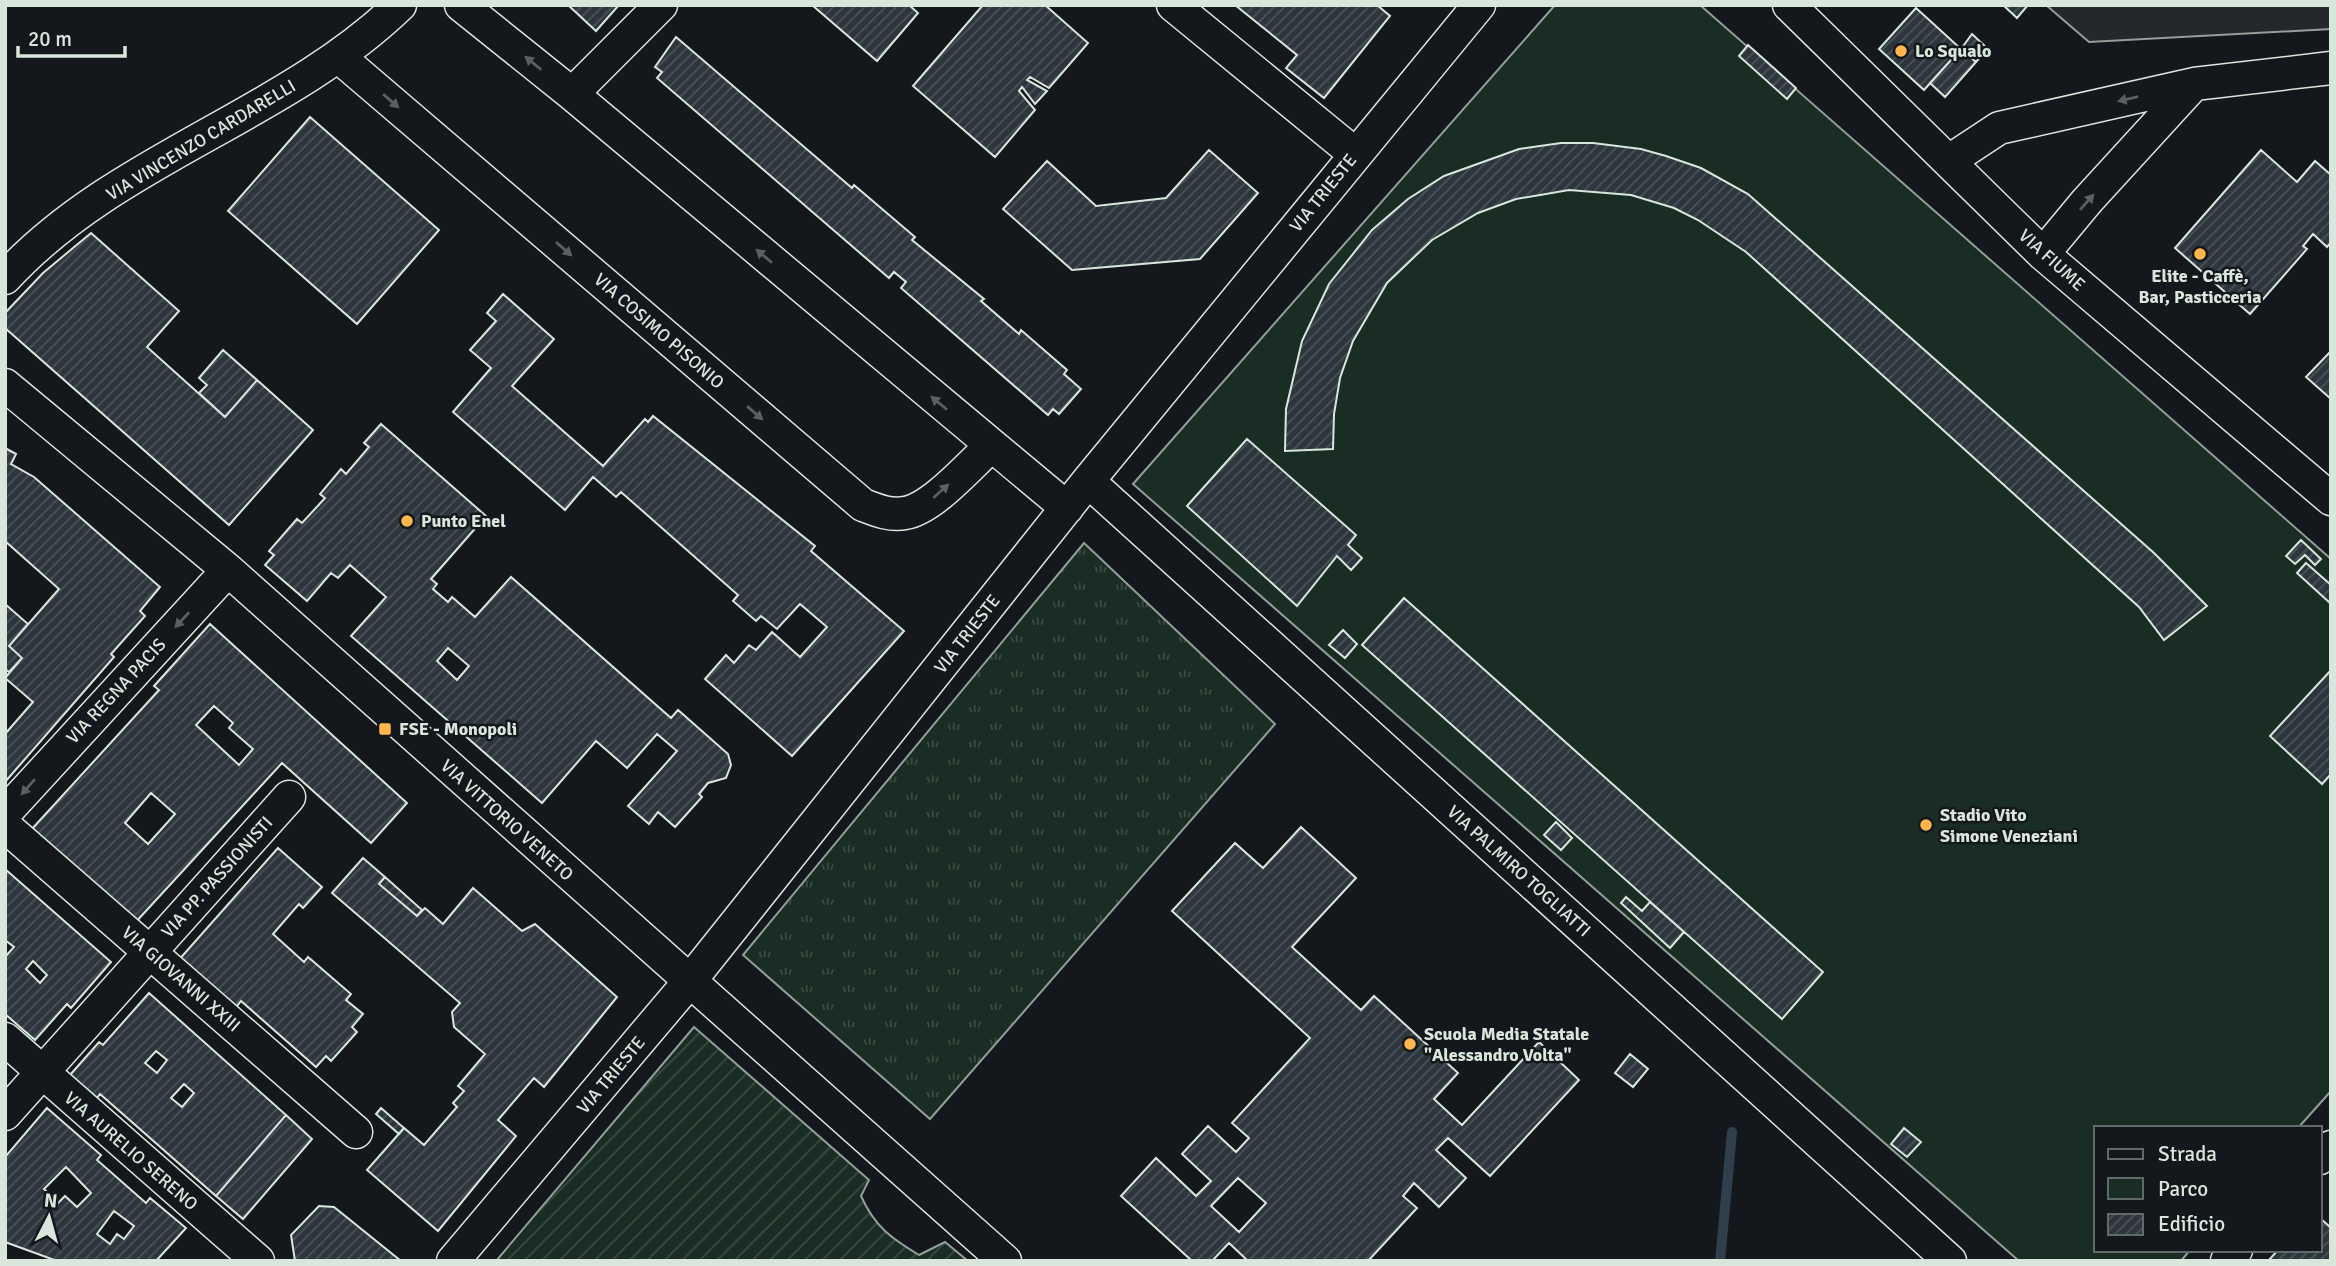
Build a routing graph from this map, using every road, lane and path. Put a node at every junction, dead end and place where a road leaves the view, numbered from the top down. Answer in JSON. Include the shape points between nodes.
{"nodes":[{"id":1,"x":400,"y":5,"type":"edge"},
{"id":2,"x":661,"y":5,"type":"edge"},
{"id":3,"x":1173,"y":5,"type":"edge"},
{"id":4,"x":1479,"y":5,"type":"edge"},
{"id":5,"x":1789,"y":5,"type":"edge"},
{"id":6,"x":462,"y":6,"type":"edge"},
{"id":7,"x":339,"y":57,"type":"junction"},
{"id":8,"x":2331,"y":68,"type":"edge"},
{"id":9,"x":2194,"y":84,"type":"junction"},
{"id":10,"x":572,"y":94,"type":"junction"},
{"id":11,"x":1355,"y":153,"type":"junction"},
{"id":12,"x":1949,"y":161,"type":"junction"},
{"id":13,"x":2043,"y":254,"type":"junction"},
{"id":14,"x":5,"y":278,"type":"edge"},
{"id":15,"x":5,"y":385,"type":"edge"},
{"id":16,"x":991,"y":446,"type":"junction"},
{"id":17,"x":1088,"y":481,"type":"junction"},
{"id":18,"x":2331,"y":499,"type":"edge"},
{"id":19,"x":1067,"y":508,"type":"junction"},
{"id":20,"x":228,"y":570,"type":"junction"},
{"id":21,"x":289,"y":797,"type":"dead end"},
{"id":22,"x":5,"y":813,"type":"edge"},
{"id":23,"x":5,"y":826,"type":"edge"},
{"id":24,"x":150,"y":952,"type":"junction"},
{"id":25,"x":689,"y":982,"type":"junction"},
{"id":26,"x":5,"y":1039,"type":"edge"},
{"id":27,"x":42,"y":1072,"type":"junction"},
{"id":28,"x":5,"y":1114,"type":"edge"},
{"id":29,"x":356,"y":1132,"type":"dead end"},
{"id":30,"x":258,"y":1261,"type":"edge"},
{"id":31,"x":453,"y":1261,"type":"edge"},
{"id":32,"x":1005,"y":1261,"type":"edge"},
{"id":33,"x":1950,"y":1261,"type":"edge"}],
"edges":[{"from":1,"to":7,"type":"street","name":"VIA VINCENZO CARDARELLI"},
{"from":2,"to":10,"type":"street"},
{"from":3,"to":11,"type":"street"},
{"from":4,"to":11,"type":"street","name":"VIA TRIESTE"},
{"from":5,"to":12,"type":"street","name":"VIA FIUME"},
{"from":10,"to":6,"type":"street","one_way":true},
{"from":7,"to":14,"type":"street","name":"VIA VINCENZO CARDARELLI","via":[[117,189],[45,238]]},
{"from":7,"to":16,"type":"street","name":"VIA COSIMO PISONIO","one_way":true,"via":[[863,505],[894,513],[923,507]]},
{"from":8,"to":9,"type":"street"},
{"from":9,"to":12,"type":"street","one_way":true,"via":[[1999,128]]},
{"from":13,"to":9,"type":"street","one_way":true},
{"from":16,"to":10,"type":"street","one_way":true},
{"from":11,"to":17,"type":"street","name":"VIA TRIESTE"},
{"from":12,"to":13,"type":"street","name":"VIA FIUME"},
{"from":13,"to":18,"type":"street","name":"VIA FIUME"},
{"from":15,"to":20,"type":"street","name":"VIA VITTORIO VENETO"},
{"from":16,"to":19,"type":"street"},
{"from":17,"to":19,"type":"street","name":"VIA TRIESTE"},
{"from":17,"to":33,"type":"street","name":"VIA PALMIRO TOGLIATTI"},
{"from":19,"to":25,"type":"street","name":"VIA TRIESTE"},
{"from":20,"to":22,"type":"street","name":"VIA REGNA PACIS","one_way":true},
{"from":20,"to":25,"type":"street","name":"VIA VITTORIO VENETO"},
{"from":21,"to":24,"type":"street","name":"VIA PP. PASSIONISTI"},
{"from":23,"to":24,"type":"street","name":"VIA GIOVANNI XXIII"},
{"from":24,"to":27,"type":"street","name":"VIA PP. PASSIONISTI"},
{"from":24,"to":29,"type":"street","name":"VIA GIOVANNI XXIII"},
{"from":25,"to":31,"type":"street","name":"VIA TRIESTE"},
{"from":25,"to":32,"type":"street","name":"VIA VITTORIO VENETO"},
{"from":26,"to":27,"type":"street","name":"VIA AURELIO SERENO"},
{"from":27,"to":28,"type":"street","name":"VIA PP. PASSIONISTI"},
{"from":27,"to":30,"type":"street","name":"VIA AURELIO SERENO"}]}
